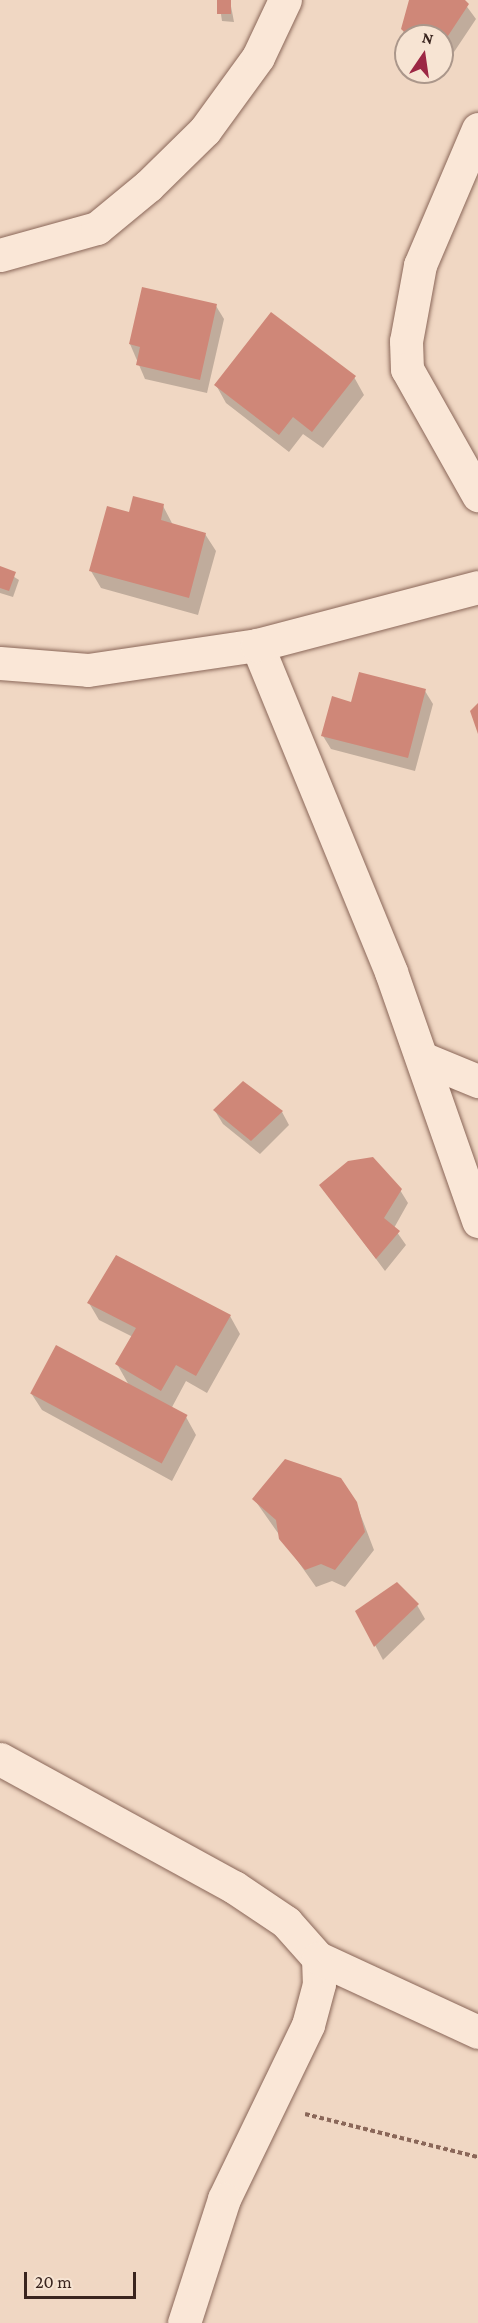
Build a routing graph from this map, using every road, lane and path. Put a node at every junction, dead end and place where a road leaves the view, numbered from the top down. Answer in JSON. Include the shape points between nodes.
{"nodes":[{"id":1,"x":285,"y":0,"type":"edge"},
{"id":2,"x":478,"y":129,"type":"edge"},
{"id":3,"x":0,"y":255,"type":"edge"},
{"id":4,"x":478,"y":495,"type":"edge"},
{"id":5,"x":478,"y":587,"type":"edge"},
{"id":6,"x":257,"y":645,"type":"junction"},
{"id":7,"x":0,"y":663,"type":"edge"},
{"id":8,"x":422,"y":1058,"type":"junction"},
{"id":9,"x":478,"y":1081,"type":"edge"},
{"id":10,"x":478,"y":1221,"type":"edge"},
{"id":11,"x":0,"y":1759,"type":"edge"},
{"id":12,"x":318,"y":1958,"type":"junction"},
{"id":13,"x":478,"y":2032,"type":"edge"},
{"id":14,"x":272,"y":2106,"type":"junction"},
{"id":15,"x":478,"y":2157,"type":"edge"},
{"id":16,"x":184,"y":2323,"type":"edge"}],
"edges":[{"from":1,"to":3,"type":"street","via":[[258,57],[212,121],[148,186],[97,228]]},
{"from":2,"to":4,"type":"street","via":[[420,265],[406,341],[406,369]]},
{"from":5,"to":6,"type":"street"},
{"from":6,"to":7,"type":"street","via":[[88,670]]},
{"from":6,"to":8,"type":"street"},
{"from":8,"to":9,"type":"street"},
{"from":8,"to":10,"type":"street"},
{"from":11,"to":12,"type":"street","via":[[234,1887],[286,1922]]},
{"from":12,"to":13,"type":"street"},
{"from":12,"to":14,"type":"street","via":[[319,1984],[308,2025]]},
{"from":14,"to":15,"type":"path"},
{"from":14,"to":16,"type":"street","via":[[224,2199]]}]}
